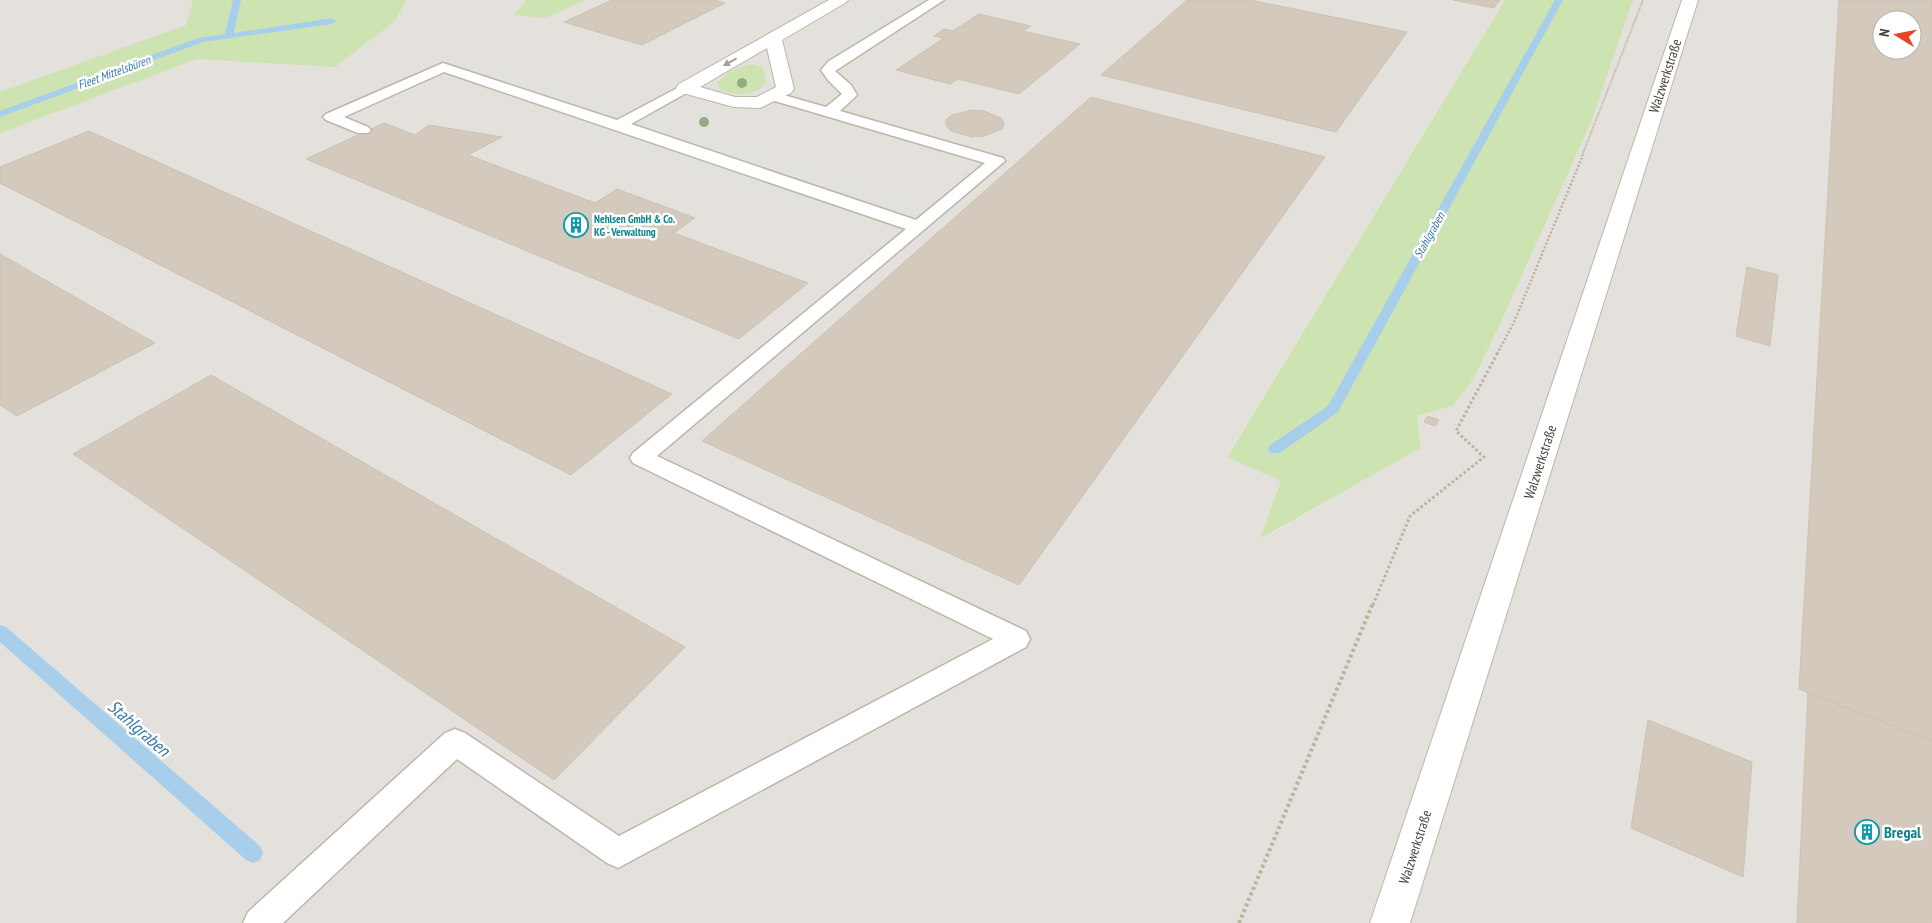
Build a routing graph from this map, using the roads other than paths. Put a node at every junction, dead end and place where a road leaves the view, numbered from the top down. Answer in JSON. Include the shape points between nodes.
{"nodes":[{"id":1,"x":840,"y":0,"type":"edge"},
{"id":2,"x":938,"y":0,"type":"edge"},
{"id":3,"x":1690,"y":0,"type":"edge"},
{"id":4,"x":773,"y":38,"type":"junction"},
{"id":5,"x":685,"y":88,"type":"junction"},
{"id":6,"x":773,"y":96,"type":"junction"},
{"id":7,"x":829,"y":112,"type":"junction"},
{"id":8,"x":618,"y":124,"type":"junction"},
{"id":9,"x":364,"y":130,"type":"dead end"},
{"id":10,"x":919,"y":226,"type":"junction"},
{"id":11,"x":259,"y":923,"type":"edge"},
{"id":12,"x":1390,"y":923,"type":"edge"}],
"edges":[{"from":1,"to":4,"type":"street"},
{"from":2,"to":7,"type":"lane","via":[[828,70],[848,88],[850,95]]},
{"from":3,"to":12,"type":"street","name":"Walzwerkstraße"},
{"from":4,"to":5,"type":"street","one_way":true},
{"from":4,"to":6,"type":"street","via":[[785,89]]},
{"from":5,"to":6,"type":"street","via":[[734,102],[760,103]]},
{"from":5,"to":8,"type":"lane"},
{"from":6,"to":7,"type":"lane"},
{"from":7,"to":10,"type":"lane","via":[[997,161]]},
{"from":8,"to":9,"type":"lane","via":[[443,67],[331,117]]},
{"from":8,"to":10,"type":"lane"},
{"from":10,"to":11,"type":"lane","via":[[641,458],[1017,639],[618,853],[454,742]]}]}
